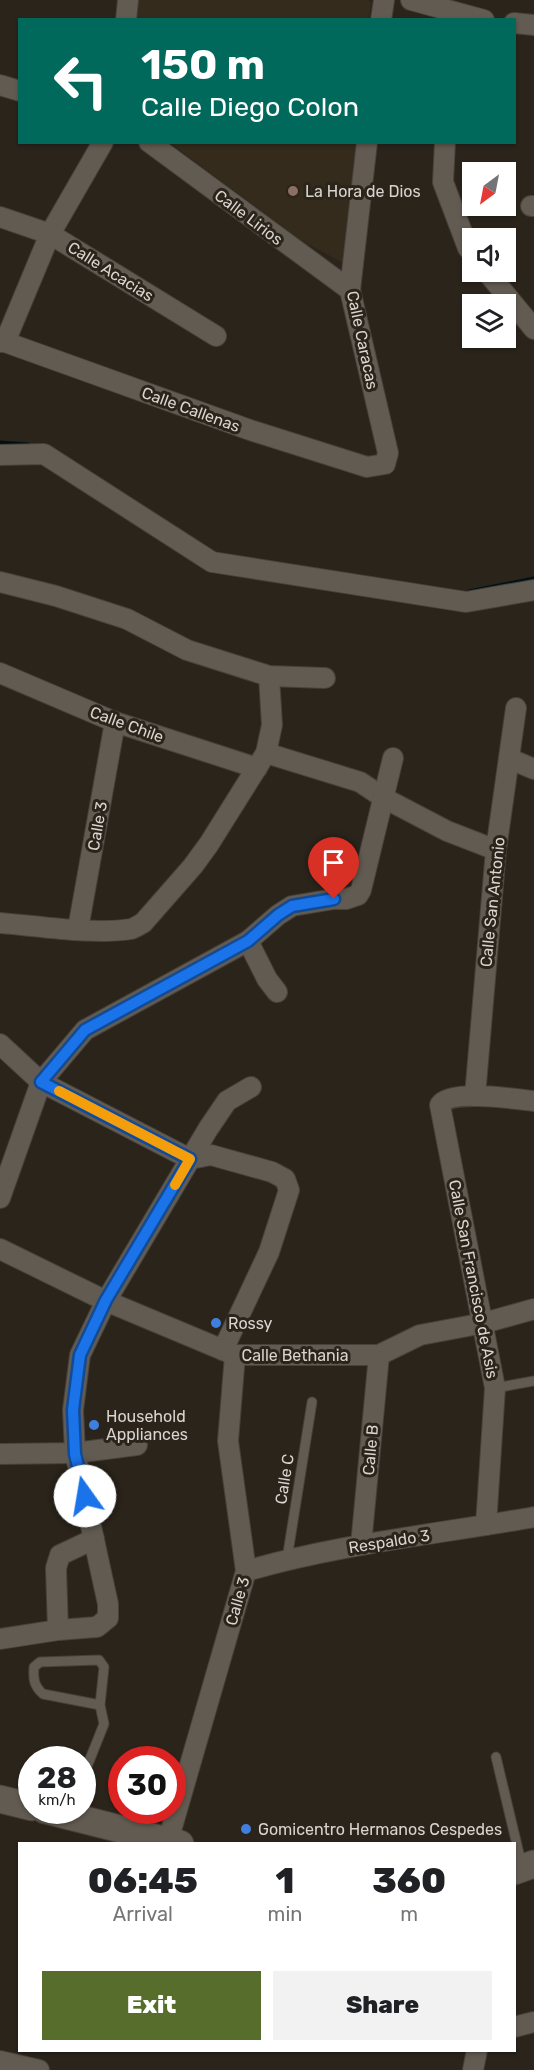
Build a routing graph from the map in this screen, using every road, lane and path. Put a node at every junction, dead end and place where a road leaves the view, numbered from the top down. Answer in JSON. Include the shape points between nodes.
{"nodes":[{"id":1,"x":128,"y":0,"type":"edge"},
{"id":2,"x":384,"y":0,"type":"edge"},
{"id":3,"x":412,"y":0,"type":"edge"},
{"id":4,"x":454,"y":16,"type":"edge"},
{"id":5,"x":126,"y":18,"type":"edge"},
{"id":6,"x":381,"y":18,"type":"edge"},
{"id":7,"x":469,"y":18,"type":"edge"},
{"id":8,"x":516,"y":23,"type":"edge"},
{"id":9,"x":534,"y":25,"type":"edge"},
{"id":10,"x":0,"y":85,"type":"edge"},
{"id":11,"x":18,"y":90,"type":"edge"},
{"id":12,"x":102,"y":144,"type":"edge"},
{"id":13,"x":152,"y":144,"type":"edge"},
{"id":14,"x":367,"y":144,"type":"edge"},
{"id":15,"x":445,"y":144,"type":"edge"},
{"id":16,"x":0,"y":217,"type":"edge"},
{"id":17,"x":462,"y":232,"type":"edge"},
{"id":18,"x":50,"y":234,"type":"junction"},
{"id":19,"x":495,"y":282,"type":"edge"},
{"id":20,"x":350,"y":290,"type":"junction"},
{"id":21,"x":534,"y":329,"type":"edge"},
{"id":22,"x":216,"y":336,"type":"dead end"},
{"id":23,"x":3,"y":342,"type":"edge"},
{"id":24,"x":0,"y":455,"type":"edge"},
{"id":25,"x":385,"y":464,"type":"joint"},
{"id":26,"x":0,"y":582,"type":"edge"},
{"id":27,"x":534,"y":590,"type":"edge"},
{"id":28,"x":0,"y":675,"type":"edge"},
{"id":29,"x":269,"y":676,"type":"junction"},
{"id":30,"x":325,"y":678,"type":"dead end"},
{"id":31,"x":516,"y":708,"type":"dead end"},
{"id":32,"x":115,"y":722,"type":"junction"},
{"id":33,"x":393,"y":758,"type":"dead end"},
{"id":34,"x":510,"y":759,"type":"junction"},
{"id":35,"x":262,"y":760,"type":"junction"},
{"id":36,"x":534,"y":769,"type":"edge"},
{"id":37,"x":384,"y":798,"type":"junction"},
{"id":38,"x":496,"y":850,"type":"junction"},
{"id":39,"x":0,"y":923,"type":"edge"},
{"id":40,"x":78,"y":929,"type":"junction"},
{"id":41,"x":248,"y":941,"type":"junction"},
{"id":42,"x":277,"y":992,"type":"dead end"},
{"id":43,"x":0,"y":1044,"type":"edge"},
{"id":44,"x":41,"y":1082,"type":"junction"},
{"id":45,"x":251,"y":1087,"type":"dead end"},
{"id":46,"x":475,"y":1096,"type":"junction"},
{"id":47,"x":534,"y":1101,"type":"edge"},
{"id":48,"x":190,"y":1159,"type":"junction"},
{"id":49,"x":0,"y":1198,"type":"edge"},
{"id":50,"x":0,"y":1249,"type":"edge"},
{"id":51,"x":106,"y":1300,"type":"junction"},
{"id":52,"x":534,"y":1309,"type":"edge"},
{"id":53,"x":484,"y":1323,"type":"junction"},
{"id":54,"x":229,"y":1352,"type":"junction"},
{"id":55,"x":379,"y":1355,"type":"junction"},
{"id":56,"x":534,"y":1381,"type":"edge"},
{"id":57,"x":495,"y":1388,"type":"junction"},
{"id":58,"x":312,"y":1402,"type":"dead end"},
{"id":59,"x":137,"y":1445,"type":"dead end"},
{"id":60,"x":0,"y":1454,"type":"edge"},
{"id":61,"x":75,"y":1454,"type":"junction"},
{"id":62,"x":534,"y":1517,"type":"edge"},
{"id":63,"x":486,"y":1526,"type":"junction"},
{"id":64,"x":94,"y":1539,"type":"junction"},
{"id":65,"x":361,"y":1545,"type":"junction"},
{"id":66,"x":287,"y":1559,"type":"junction"},
{"id":67,"x":246,"y":1571,"type":"junction"},
{"id":68,"x":58,"y":1630,"type":"junction"},
{"id":69,"x":0,"y":1639,"type":"edge"},
{"id":70,"x":100,"y":1705,"type":"junction"},
{"id":71,"x":95,"y":1746,"type":"edge"},
{"id":72,"x":496,"y":1757,"type":"dead end"},
{"id":73,"x":0,"y":1799,"type":"edge"},
{"id":74,"x":18,"y":1804,"type":"edge"},
{"id":75,"x":96,"y":1821,"type":"edge"},
{"id":76,"x":174,"y":1842,"type":"edge"},
{"id":77,"x":524,"y":1868,"type":"edge"},
{"id":78,"x":534,"y":2022,"type":"edge"},
{"id":79,"x":516,"y":2026,"type":"edge"},
{"id":80,"x":477,"y":2052,"type":"edge"},
{"id":81,"x":0,"y":2061,"type":"edge"},
{"id":82,"x":39,"y":2070,"type":"edge"},
{"id":83,"x":473,"y":2070,"type":"edge"}],
"edges":[{"from":1,"to":5,"type":"street"},
{"from":2,"to":6,"type":"street"},
{"from":3,"to":4,"type":"street"},
{"from":4,"to":7,"type":"street"},
{"from":8,"to":9,"type":"street"},
{"from":10,"to":11,"type":"street"},
{"from":12,"to":18,"type":"street"},
{"from":13,"to":20,"type":"street","name":"Calle Lirios"},
{"from":14,"to":20,"type":"street","name":"Calle Caracas"},
{"from":15,"to":17,"type":"street","via":[[443,182]]},
{"from":16,"to":18,"type":"street","name":"Calle Acacias"},
{"from":18,"to":22,"type":"street","name":"Calle Acacias"},
{"from":18,"to":23,"type":"street"},
{"from":19,"to":21,"type":"street"},
{"from":20,"to":25,"type":"street","name":"Calle Caracas","via":[[388,453]]},
{"from":23,"to":25,"type":"street","name":"Calle Callenas","via":[[250,430],[367,467]]},
{"from":24,"to":27,"type":"street","via":[[44,454],[212,562],[466,602]]},
{"from":26,"to":29,"type":"street","via":[[127,619],[188,650]]},
{"from":28,"to":32,"type":"street","name":"Calle Chile"},
{"from":29,"to":30,"type":"street"},
{"from":29,"to":35,"type":"street","via":[[272,725]]},
{"from":31,"to":34,"type":"street","name":"Calle San Antonio"},
{"from":32,"to":35,"type":"street","name":"Calle Chile"},
{"from":32,"to":40,"type":"street","name":"Calle 3"},
{"from":33,"to":37,"type":"street"},
{"from":34,"to":36,"type":"street"},
{"from":34,"to":38,"type":"street","name":"Calle San Antonio"},
{"from":35,"to":37,"type":"street","name":"Calle Chile","via":[[360,782]]},
{"from":35,"to":40,"type":"street","via":[[193,866],[143,923],[134,929]]},
{"from":37,"to":38,"type":"street","name":"Calle Chile","via":[[447,831]]},
{"from":37,"to":41,"type":"street","via":[[358,895],[292,906]]},
{"from":38,"to":46,"type":"street","name":"Calle San Antonio"},
{"from":39,"to":40,"type":"street"},
{"from":41,"to":42,"type":"street"},
{"from":41,"to":44,"type":"street","via":[[85,1030]]},
{"from":43,"to":44,"type":"street"},
{"from":44,"to":48,"type":"street"},
{"from":44,"to":49,"type":"street"},
{"from":45,"to":48,"type":"street","via":[[227,1101]]},
{"from":46,"to":47,"type":"street"},
{"from":46,"to":53,"type":"street","name":"Calle San Francisco de Asis","via":[[447,1099],[440,1106]]},
{"from":48,"to":51,"type":"street"},
{"from":48,"to":54,"type":"street","via":[[211,1155],[272,1172],[285,1179],[289,1190]]},
{"from":50,"to":51,"type":"street","name":"Calle Bethania"},
{"from":51,"to":54,"type":"street","name":"Calle Bethania"},
{"from":51,"to":61,"type":"street","via":[[80,1355],[73,1410]]},
{"from":52,"to":53,"type":"street","name":"Calle Bethania"},
{"from":53,"to":55,"type":"street","name":"Calle Bethania","via":[[420,1335]]},
{"from":53,"to":57,"type":"street","name":"Calle San Francisco de Asis"},
{"from":54,"to":55,"type":"street","name":"Calle Bethania"},
{"from":54,"to":67,"type":"street","name":"Calle 3","via":[[228,1441]]},
{"from":55,"to":65,"type":"street","name":"Calle B"},
{"from":56,"to":57,"type":"lane"},
{"from":57,"to":63,"type":"street","name":"Calle San Francisco de Asis"},
{"from":58,"to":66,"type":"lane","name":"Calle C"},
{"from":59,"to":61,"type":"street"},
{"from":60,"to":61,"type":"street"},
{"from":61,"to":64,"type":"street"},
{"from":62,"to":63,"type":"street","name":"Respaldo 3"},
{"from":63,"to":65,"type":"street","name":"Respaldo 3"},
{"from":64,"to":68,"type":"street","via":[[60,1555],[56,1568]]},
{"from":64,"to":68,"type":"street","via":[[108,1617],[97,1627]]},
{"from":65,"to":66,"type":"street","name":"Respaldo 3"},
{"from":66,"to":67,"type":"street","name":"Respaldo 3"},
{"from":67,"to":76,"type":"street","name":"Calle 3"},
{"from":68,"to":69,"type":"street"},
{"from":70,"to":70,"type":"lane","via":[[43,1694],[36,1688],[34,1667],[40,1662],[99,1660],[104,1666]]},
{"from":70,"to":71,"type":"lane","via":[[104,1724]]},
{"from":72,"to":77,"type":"lane"},
{"from":73,"to":74,"type":"street"},
{"from":75,"to":76,"type":"street"},
{"from":78,"to":79,"type":"street"},
{"from":80,"to":83,"type":"street"},
{"from":81,"to":82,"type":"street"}]}
